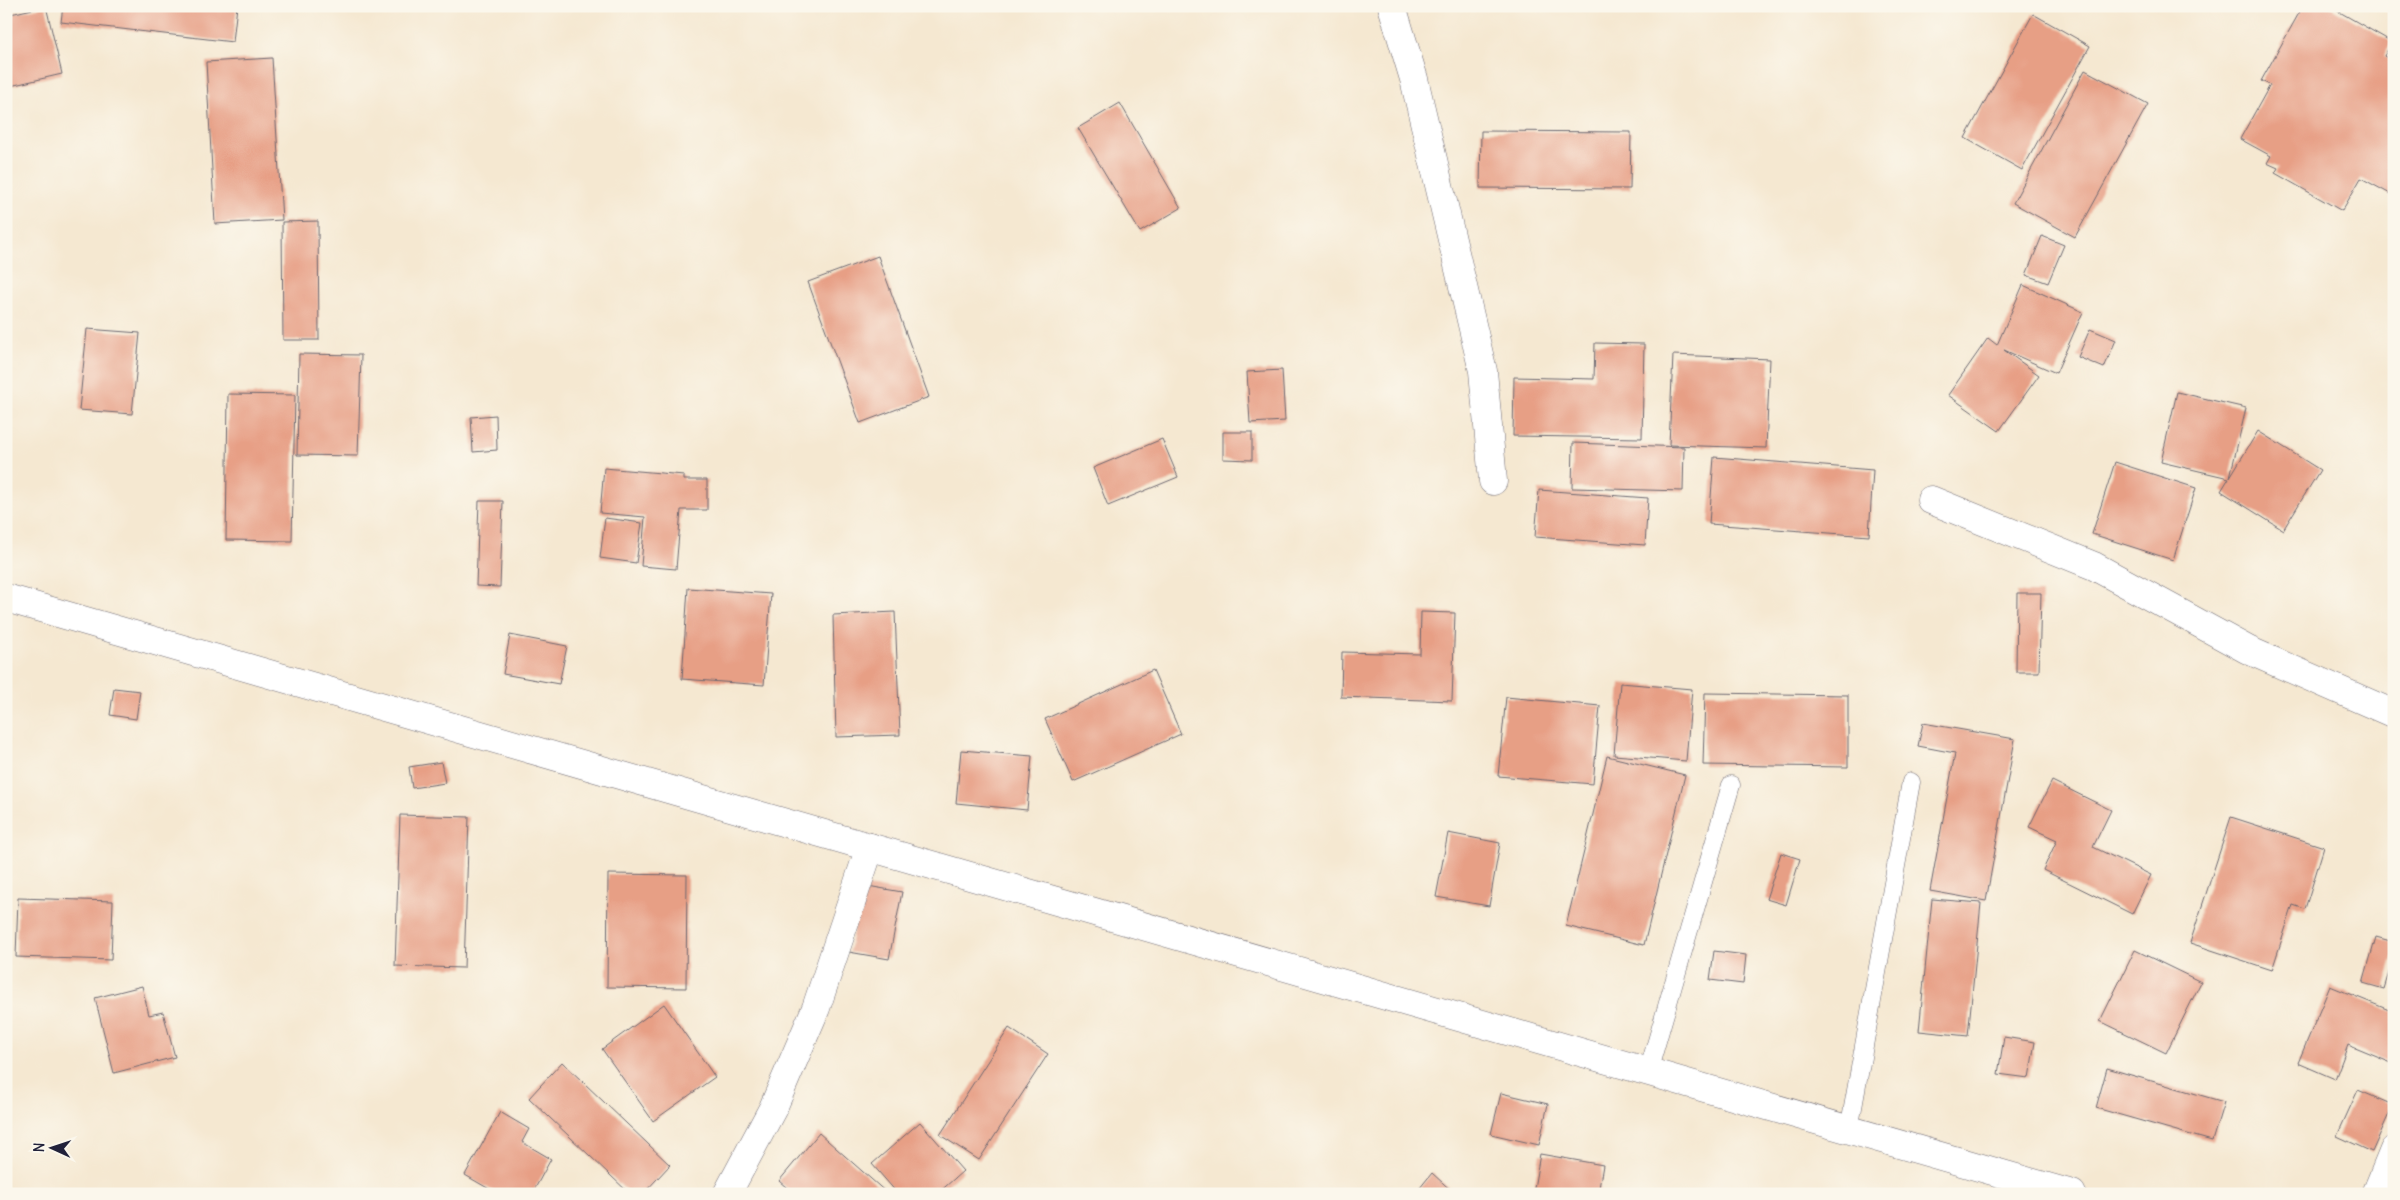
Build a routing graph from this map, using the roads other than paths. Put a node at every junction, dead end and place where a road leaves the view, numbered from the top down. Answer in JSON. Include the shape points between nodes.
{"nodes":[{"id":1,"x":1392,"y":6,"type":"edge"},
{"id":2,"x":1493,"y":481,"type":"dead end"},
{"id":3,"x":1931,"y":500,"type":"dead end"},
{"id":4,"x":6,"y":598,"type":"edge"},
{"id":5,"x":2394,"y":714,"type":"edge"},
{"id":6,"x":1911,"y":782,"type":"dead end"},
{"id":7,"x":1731,"y":785,"type":"dead end"},
{"id":8,"x":870,"y":848,"type":"junction"},
{"id":9,"x":1648,"y":1072,"type":"junction"},
{"id":10,"x":1849,"y":1130,"type":"junction"},
{"id":11,"x":2394,"y":1150,"type":"edge"},
{"id":12,"x":727,"y":1194,"type":"edge"},
{"id":13,"x":2072,"y":1194,"type":"edge"},
{"id":14,"x":2376,"y":1194,"type":"edge"}],
"edges":[{"from":1,"to":2,"type":"main road","via":[[1414,79],[1483,371]]},
{"from":3,"to":5,"type":"main road","via":[[2094,566],[2248,650]]},
{"from":4,"to":8,"type":"main road"},
{"from":6,"to":10,"type":"lane"},
{"from":7,"to":9,"type":"lane"},
{"from":8,"to":9,"type":"main road"},
{"from":8,"to":12,"type":"main road","via":[[816,1008],[773,1108]]},
{"from":9,"to":10,"type":"main road"},
{"from":10,"to":13,"type":"main road"},
{"from":11,"to":14,"type":"main road"}]}
